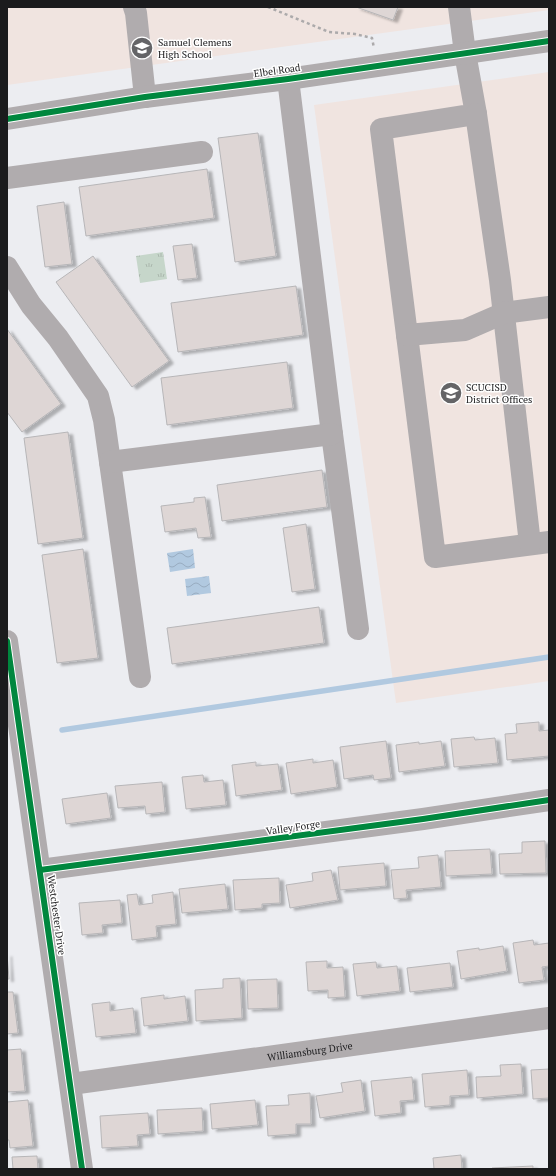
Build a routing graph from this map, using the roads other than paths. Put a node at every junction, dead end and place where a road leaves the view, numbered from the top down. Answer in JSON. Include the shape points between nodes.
{"nodes":[{"id":1,"x":134,"y":7,"type":"edge"},
{"id":2,"x":459,"y":7,"type":"edge"},
{"id":3,"x":549,"y":41,"type":"edge"},
{"id":4,"x":465,"y":54,"type":"junction"},
{"id":5,"x":288,"y":79,"type":"junction"},
{"id":6,"x":146,"y":97,"type":"junction"},
{"id":7,"x":476,"y":114,"type":"junction"},
{"id":8,"x":7,"y":119,"type":"edge"},
{"id":9,"x":202,"y":152,"type":"dead end"},
{"id":10,"x":7,"y":178,"type":"edge"},
{"id":11,"x":7,"y":267,"type":"edge"},
{"id":12,"x":549,"y":307,"type":"edge"},
{"id":13,"x":504,"y":312,"type":"junction"},
{"id":14,"x":407,"y":335,"type":"junction"},
{"id":15,"x":332,"y":434,"type":"junction"},
{"id":16,"x":110,"y":462,"type":"junction"},
{"id":17,"x":539,"y":543,"type":"edge"},
{"id":18,"x":358,"y":629,"type":"dead end"},
{"id":19,"x":7,"y":640,"type":"edge"},
{"id":20,"x":140,"y":676,"type":"dead end"},
{"id":21,"x":549,"y":800,"type":"edge"},
{"id":22,"x":40,"y":870,"type":"junction"},
{"id":23,"x":549,"y":1018,"type":"edge"},
{"id":24,"x":71,"y":1084,"type":"junction"},
{"id":25,"x":82,"y":1169,"type":"edge"}],
"edges":[{"from":1,"to":6,"type":"street"},
{"from":2,"to":4,"type":"street"},
{"from":3,"to":4,"type":"street","name":"Elbel Road"},
{"from":4,"to":5,"type":"street","name":"Elbel Road"},
{"from":4,"to":7,"type":"street"},
{"from":5,"to":6,"type":"street","name":"Elbel Road"},
{"from":5,"to":15,"type":"street"},
{"from":6,"to":8,"type":"street","name":"Elbel Road"},
{"from":7,"to":13,"type":"street"},
{"from":7,"to":14,"type":"street","via":[[381,128]]},
{"from":9,"to":10,"type":"street"},
{"from":11,"to":16,"type":"street","via":[[98,396]]},
{"from":12,"to":13,"type":"street"},
{"from":13,"to":14,"type":"street","via":[[466,330]]},
{"from":13,"to":17,"type":"street"},
{"from":14,"to":17,"type":"street","via":[[434,557]]},
{"from":15,"to":16,"type":"street"},
{"from":15,"to":18,"type":"street"},
{"from":16,"to":20,"type":"street"},
{"from":19,"to":22,"type":"street","name":"Westchester Drive"},
{"from":21,"to":22,"type":"street","name":"Valley Forge"},
{"from":22,"to":24,"type":"street","name":"Westchester Drive"},
{"from":23,"to":24,"type":"street","name":"Williamsburg Drive"},
{"from":24,"to":25,"type":"street","name":"Westchester Drive"}]}
